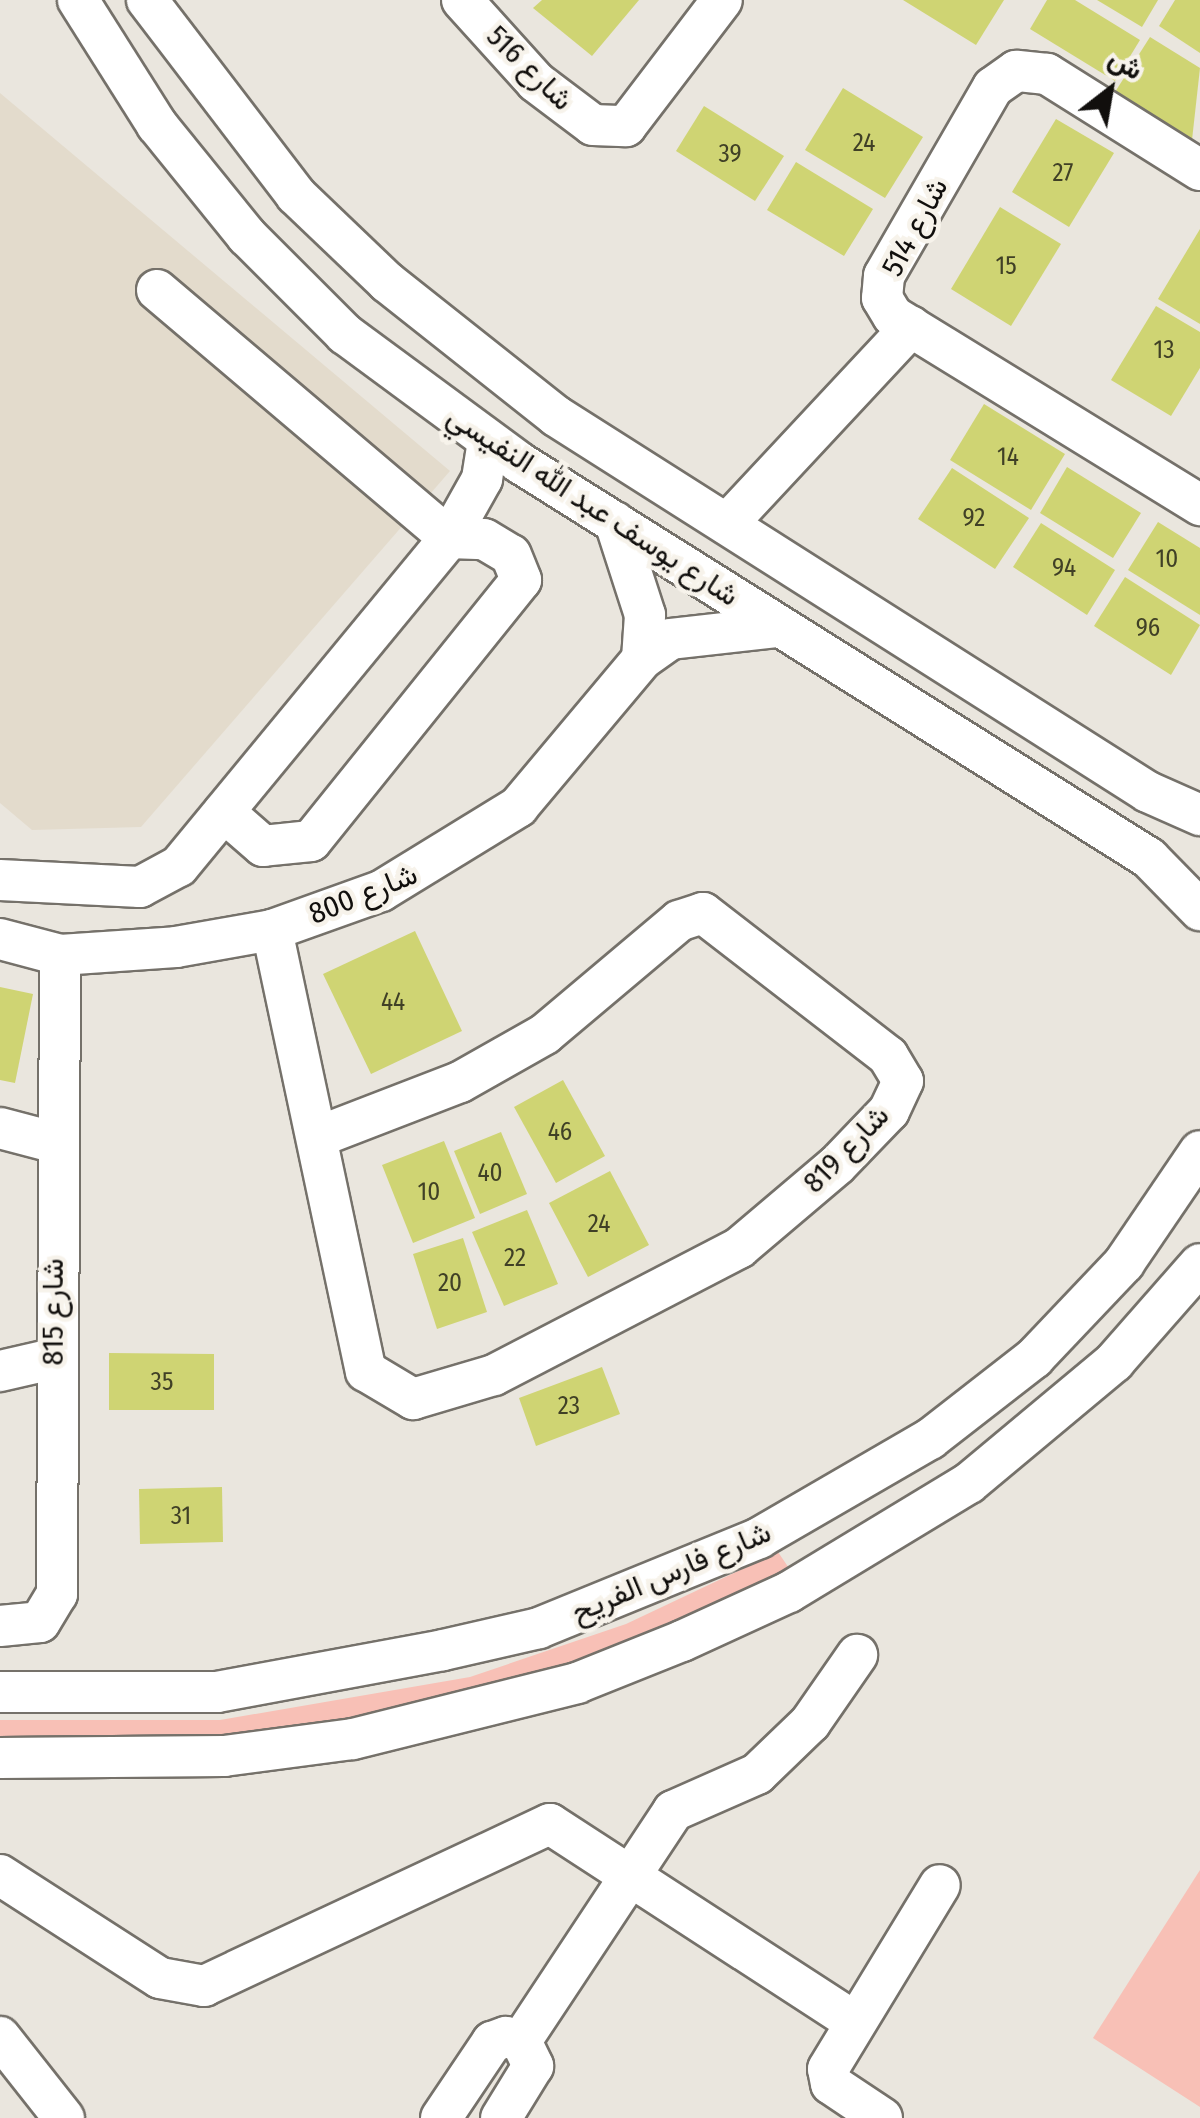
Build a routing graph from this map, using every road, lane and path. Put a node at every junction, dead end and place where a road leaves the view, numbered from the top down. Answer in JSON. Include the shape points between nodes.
{"nodes":[{"id":1,"x":78,"y":0,"type":"edge"},
{"id":2,"x":147,"y":0,"type":"edge"},
{"id":3,"x":462,"y":0,"type":"edge"},
{"id":4,"x":722,"y":0,"type":"edge"},
{"id":5,"x":1200,"y":170,"type":"edge"},
{"id":6,"x":157,"y":290,"type":"dead end"},
{"id":7,"x":911,"y":327,"type":"junction"},
{"id":8,"x":488,"y":440,"type":"junction"},
{"id":9,"x":1200,"y":505,"type":"edge"},
{"id":10,"x":616,"y":522,"type":"junction"},
{"id":11,"x":727,"y":524,"type":"junction"},
{"id":12,"x":449,"y":538,"type":"junction"},
{"id":13,"x":778,"y":627,"type":"junction"},
{"id":14,"x":642,"y":659,"type":"junction"},
{"id":15,"x":224,"y":812,"type":"junction"},
{"id":16,"x":1200,"y":816,"type":"edge"},
{"id":17,"x":0,"y":880,"type":"edge"},
{"id":18,"x":1200,"y":910,"type":"edge"},
{"id":19,"x":272,"y":930,"type":"junction"},
{"id":20,"x":0,"y":939,"type":"edge"},
{"id":21,"x":60,"y":954,"type":"junction"},
{"id":22,"x":0,"y":1128,"type":"edge"},
{"id":23,"x":320,"y":1136,"type":"junction"},
{"id":24,"x":53,"y":1142,"type":"junction"},
{"id":25,"x":1200,"y":1151,"type":"edge"},
{"id":26,"x":1200,"y":1264,"type":"edge"},
{"id":27,"x":53,"y":1358,"type":"junction"},
{"id":28,"x":0,"y":1372,"type":"edge"},
{"id":29,"x":0,"y":1626,"type":"edge"},
{"id":30,"x":857,"y":1655,"type":"dead end"},
{"id":31,"x":0,"y":1692,"type":"edge"},
{"id":32,"x":0,"y":1758,"type":"edge"},
{"id":33,"x":630,"y":1872,"type":"junction"},
{"id":34,"x":0,"y":1875,"type":"edge"},
{"id":35,"x":940,"y":1886,"type":"dead end"},
{"id":36,"x":855,"y":2022,"type":"junction"},
{"id":37,"x":0,"y":2037,"type":"edge"},
{"id":38,"x":521,"y":2041,"type":"junction"},
{"id":39,"x":64,"y":2118,"type":"edge"},
{"id":40,"x":441,"y":2118,"type":"edge"},
{"id":41,"x":502,"y":2118,"type":"edge"},
{"id":42,"x":882,"y":2118,"type":"edge"}],
"edges":[{"from":1,"to":8,"type":"street","name":"شارع يوسف عبد الله النفيسي","via":[[157,125],[246,236],[346,334]]},
{"from":2,"to":11,"type":"street","name":"شارع يوسف عبد الله النفيسي","via":[[296,195],[387,282],[556,416]]},
{"from":3,"to":4,"type":"street","name":"شارع 516","via":[[536,82],[593,125],[626,126]]},
{"from":5,"to":7,"type":"street","name":"شارع 514","via":[[1047,74],[1016,71],[993,88],[884,276],[882,298]]},
{"from":6,"to":12,"type":"street"},
{"from":7,"to":9,"type":"street","name":"شارع 514"},
{"from":7,"to":11,"type":"street"},
{"from":8,"to":10,"type":"street","name":"شارع يوسف عبد الله النفيسي"},
{"from":8,"to":12,"type":"street","via":[[482,479]]},
{"from":10,"to":13,"type":"street","name":"شارع يوسف عبد الله النفيسي"},
{"from":10,"to":14,"type":"street","via":[[645,615]]},
{"from":11,"to":16,"type":"street","name":"شارع يوسف عبد الله النفيسي","via":[[1148,792]]},
{"from":12,"to":15,"type":"street"},
{"from":12,"to":15,"type":"street","via":[[484,539],[511,555],[521,580],[513,600],[312,841],[264,846]]},
{"from":13,"to":14,"type":"street","name":"شارع 800","via":[[714,627]]},
{"from":13,"to":18,"type":"street","name":"شارع يوسف عبد الله النفيسي","via":[[1148,858]]},
{"from":14,"to":19,"type":"street","name":"شارع 800","via":[[566,758],[477,838],[382,891]]},
{"from":15,"to":17,"type":"street","via":[[180,866],[140,887]]},
{"from":19,"to":21,"type":"street","name":"شارع 800"},
{"from":19,"to":23,"type":"street","name":"شارع 819"},
{"from":20,"to":21,"type":"street","name":"شارع 800"},
{"from":21,"to":24,"type":"street","name":"شارع 815"},
{"from":22,"to":24,"type":"street"},
{"from":23,"to":23,"type":"street","name":"شارع 819","via":[[366,1371],[413,1399],[512,1366],[739,1248],[838,1165],[890,1111],[903,1082],[888,1056],[702,914],[679,922],[545,1034],[460,1082]]},
{"from":24,"to":27,"type":"street","name":"شارع 815"},
{"from":25,"to":31,"type":"street","name":"شارع فارس الفريح","via":[[1124,1263],[1034,1358],[930,1439],[742,1545],[539,1628],[326,1674],[217,1692]]},
{"from":26,"to":32,"type":"street","via":[[1103,1373],[970,1484],[789,1592],[682,1642],[578,1684],[353,1739],[224,1756]]},
{"from":27,"to":28,"type":"street"},
{"from":27,"to":29,"type":"street","name":"شارع 815","via":[[58,1594],[40,1622]]},
{"from":30,"to":33,"type":"street","via":[[784,1750],[758,1774],[673,1811]]},
{"from":33,"to":34,"type":"street","via":[[550,1824],[204,1986],[160,1978]]},
{"from":33,"to":36,"type":"street"},
{"from":33,"to":38,"type":"street"},
{"from":35,"to":36,"type":"street"},
{"from":36,"to":42,"type":"street","via":[[827,2078]]},
{"from":37,"to":39,"type":"street"},
{"from":38,"to":40,"type":"street","via":[[492,2042]]},
{"from":38,"to":41,"type":"street","via":[[533,2066]]}]}
